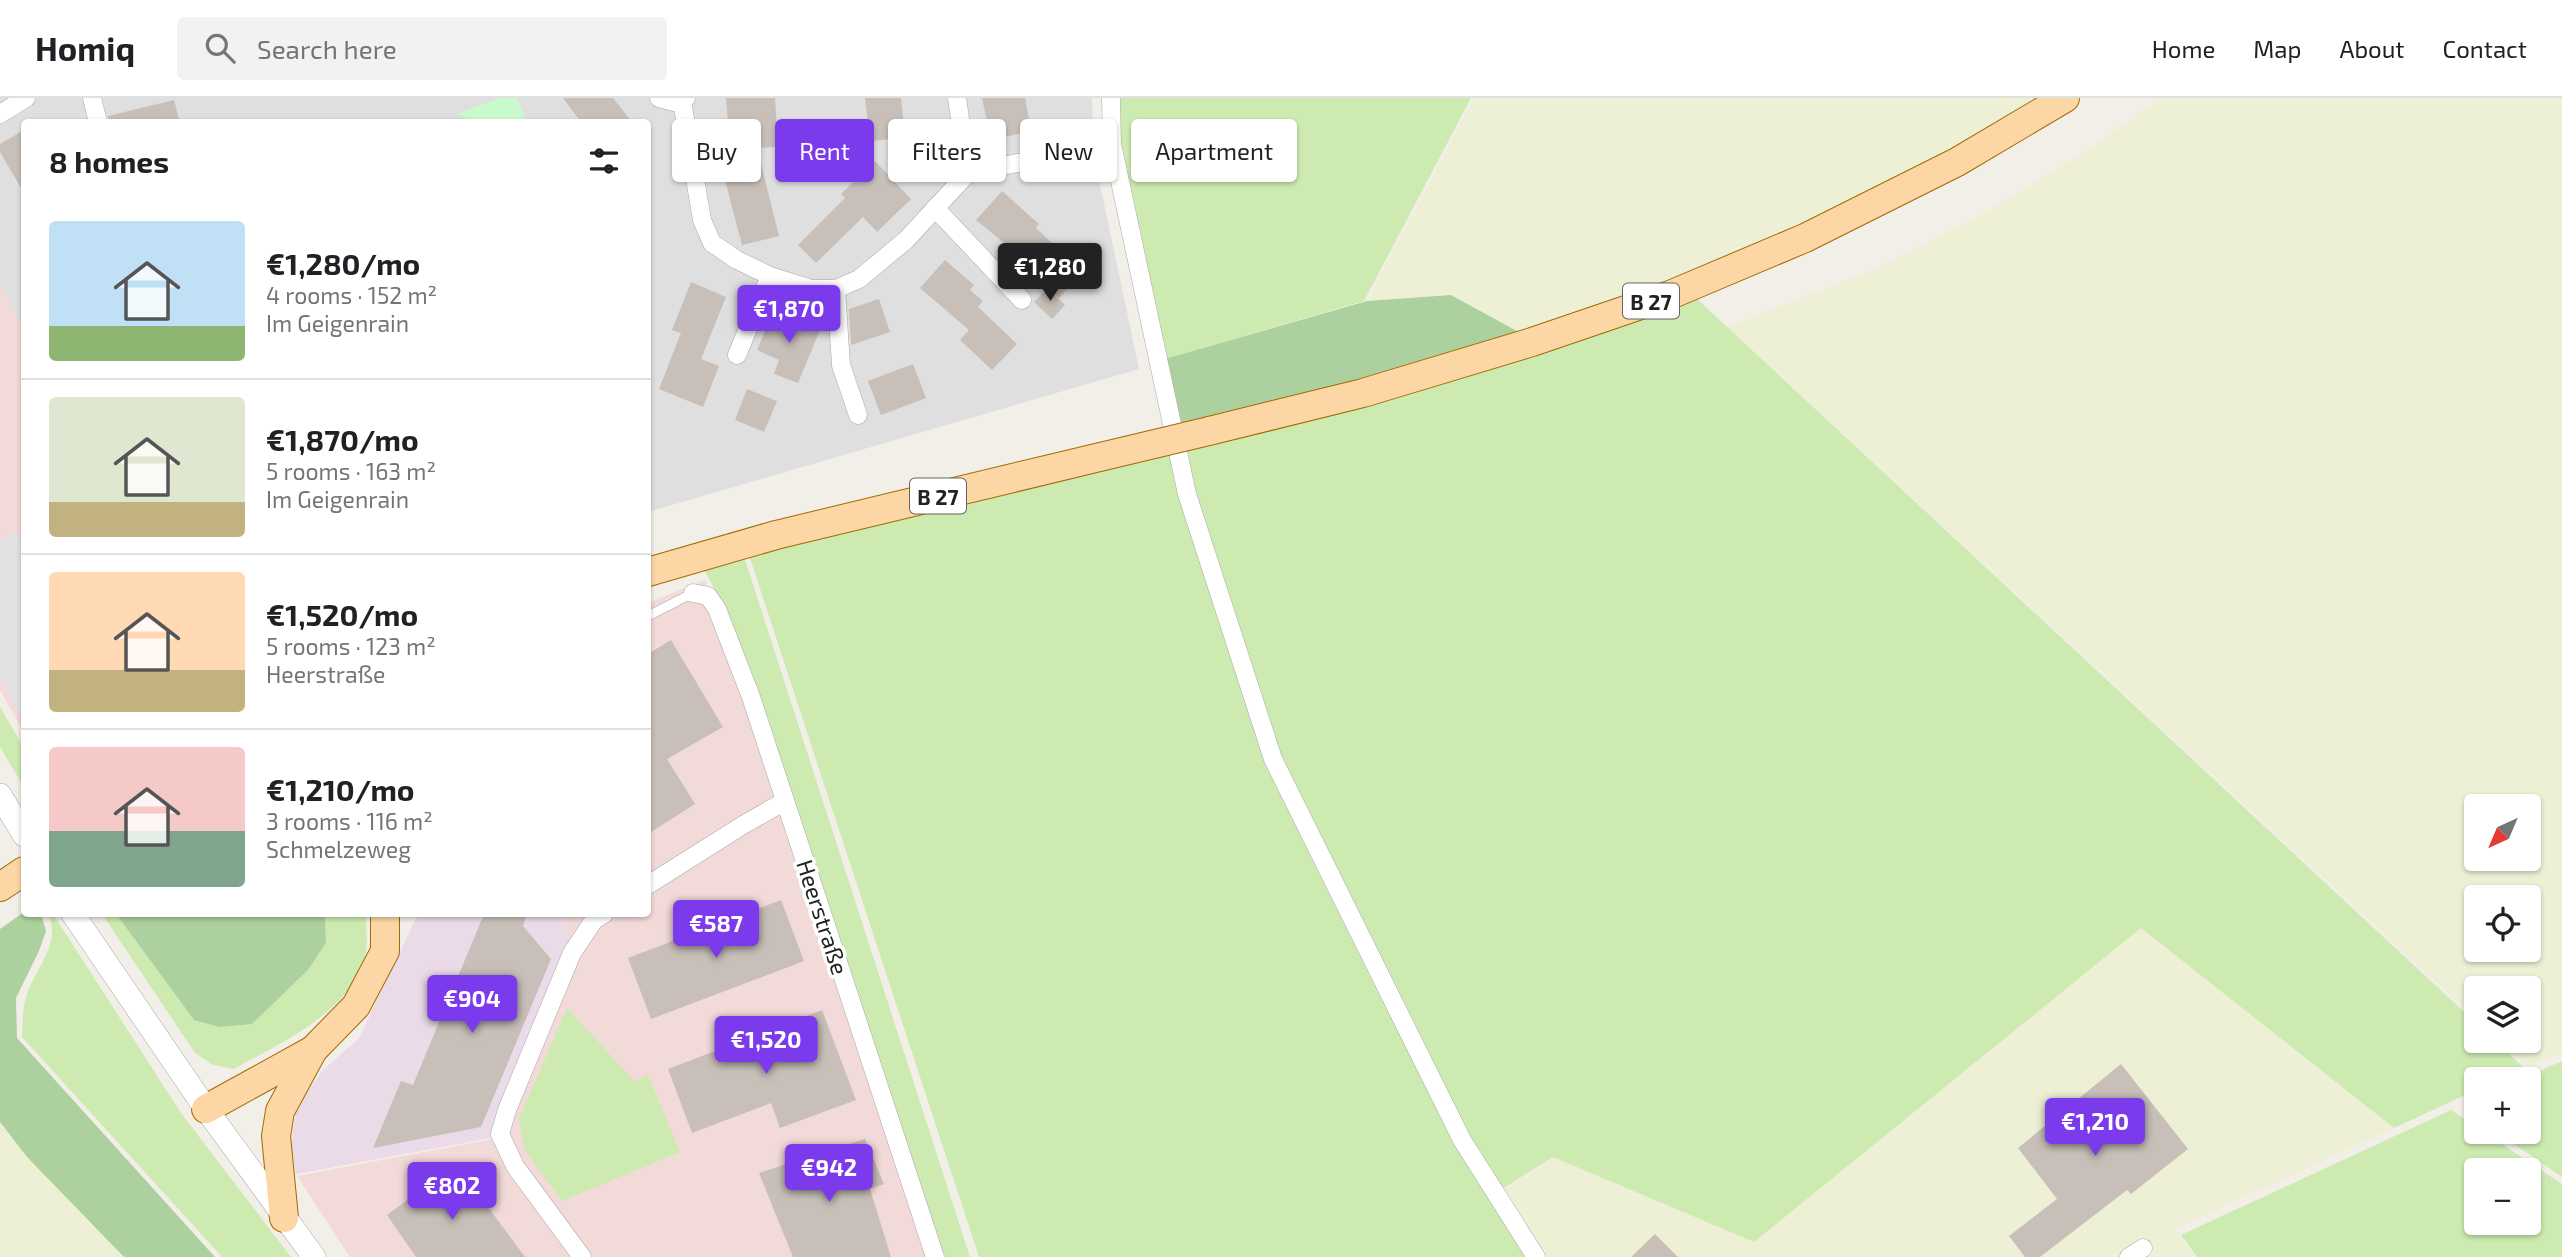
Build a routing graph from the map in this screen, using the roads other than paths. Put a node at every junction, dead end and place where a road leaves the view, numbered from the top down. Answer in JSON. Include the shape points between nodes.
{"nodes":[{"id":1,"x":26,"y":98,"type":"edge"},
{"id":2,"x":92,"y":98,"type":"edge"},
{"id":3,"x":659,"y":98,"type":"edge"},
{"id":4,"x":957,"y":98,"type":"edge"},
{"id":5,"x":1111,"y":98,"type":"edge"},
{"id":6,"x":2065,"y":98,"type":"edge"},
{"id":7,"x":684,"y":99,"type":"edge"},
{"id":8,"x":0,"y":114,"type":"edge"},
{"id":9,"x":97,"y":119,"type":"edge"},
{"id":10,"x":960,"y":119,"type":"edge"},
{"id":11,"x":1111,"y":119,"type":"edge"},
{"id":12,"x":1117,"y":167,"type":"edge"},
{"id":13,"x":960,"y":182,"type":"edge"},
{"id":14,"x":935,"y":208,"type":"junction"},
{"id":15,"x":770,"y":276,"type":"junction"},
{"id":16,"x":836,"y":289,"type":"junction"},
{"id":17,"x":1022,"y":300,"type":"dead end"},
{"id":18,"x":737,"y":355,"type":"dead end"},
{"id":19,"x":858,"y":415,"type":"dead end"},
{"id":20,"x":651,"y":571,"type":"edge"},
{"id":21,"x":693,"y":593,"type":"joint"},
{"id":22,"x":651,"y":614,"type":"edge"},
{"id":23,"x":0,"y":795,"type":"edge"},
{"id":24,"x":785,"y":802,"type":"junction"},
{"id":25,"x":21,"y":830,"type":"edge"},
{"id":26,"x":21,"y":873,"type":"edge"},
{"id":27,"x":651,"y":883,"type":"edge"},
{"id":28,"x":0,"y":887,"type":"edge"},
{"id":29,"x":75,"y":917,"type":"edge"},
{"id":30,"x":385,"y":917,"type":"edge"},
{"id":31,"x":599,"y":917,"type":"edge"},
{"id":32,"x":313,"y":1049,"type":"junction"},
{"id":33,"x":206,"y":1109,"type":"junction"},
{"id":34,"x":284,"y":1218,"type":"junction"},
{"id":35,"x":314,"y":1257,"type":"edge"},
{"id":36,"x":582,"y":1257,"type":"edge"},
{"id":37,"x":936,"y":1257,"type":"edge"},
{"id":38,"x":1536,"y":1257,"type":"edge"}],
"edges":[{"from":1,"to":8,"type":"street"},
{"from":2,"to":9,"type":"street"},
{"from":3,"to":7,"type":"street"},
{"from":4,"to":10,"type":"street"},
{"from":5,"to":11,"type":"street"},
{"from":6,"to":20,"type":"main road","number":"B 27","bridge":true,"via":[[1957,162],[1816,232],[1670,295],[1532,342],[1363,393],[776,535]]},
{"from":7,"to":15,"type":"street","via":[[702,220],[712,243]]},
{"from":12,"to":38,"type":"street","via":[[1187,494],[1273,759],[1462,1140]]},
{"from":13,"to":14,"type":"street"},
{"from":14,"to":16,"type":"street","via":[[906,240],[859,279]]},
{"from":14,"to":17,"type":"street"},
{"from":15,"to":16,"type":"street","via":[[812,289]]},
{"from":15,"to":18,"type":"street"},
{"from":16,"to":19,"type":"street","via":[[841,365]]},
{"from":21,"to":22,"type":"lane"},
{"from":21,"to":24,"type":"street","name":"Heerstraße","via":[[708,596],[717,609]]},
{"from":23,"to":25,"type":"street"},
{"from":24,"to":27,"type":"street"},
{"from":24,"to":37,"type":"street","name":"Heerstraße"},
{"from":26,"to":28,"type":"main road"},
{"from":29,"to":33,"type":"street"},
{"from":30,"to":32,"type":"main road","via":[[385,951],[368,984],[356,1006]]},
{"from":31,"to":36,"type":"street","via":[[572,953],[500,1134],[514,1166]]},
{"from":32,"to":33,"type":"main road"},
{"from":32,"to":34,"type":"main road","via":[[280,1111],[276,1136]]},
{"from":33,"to":34,"type":"street"},
{"from":34,"to":35,"type":"street"}]}
